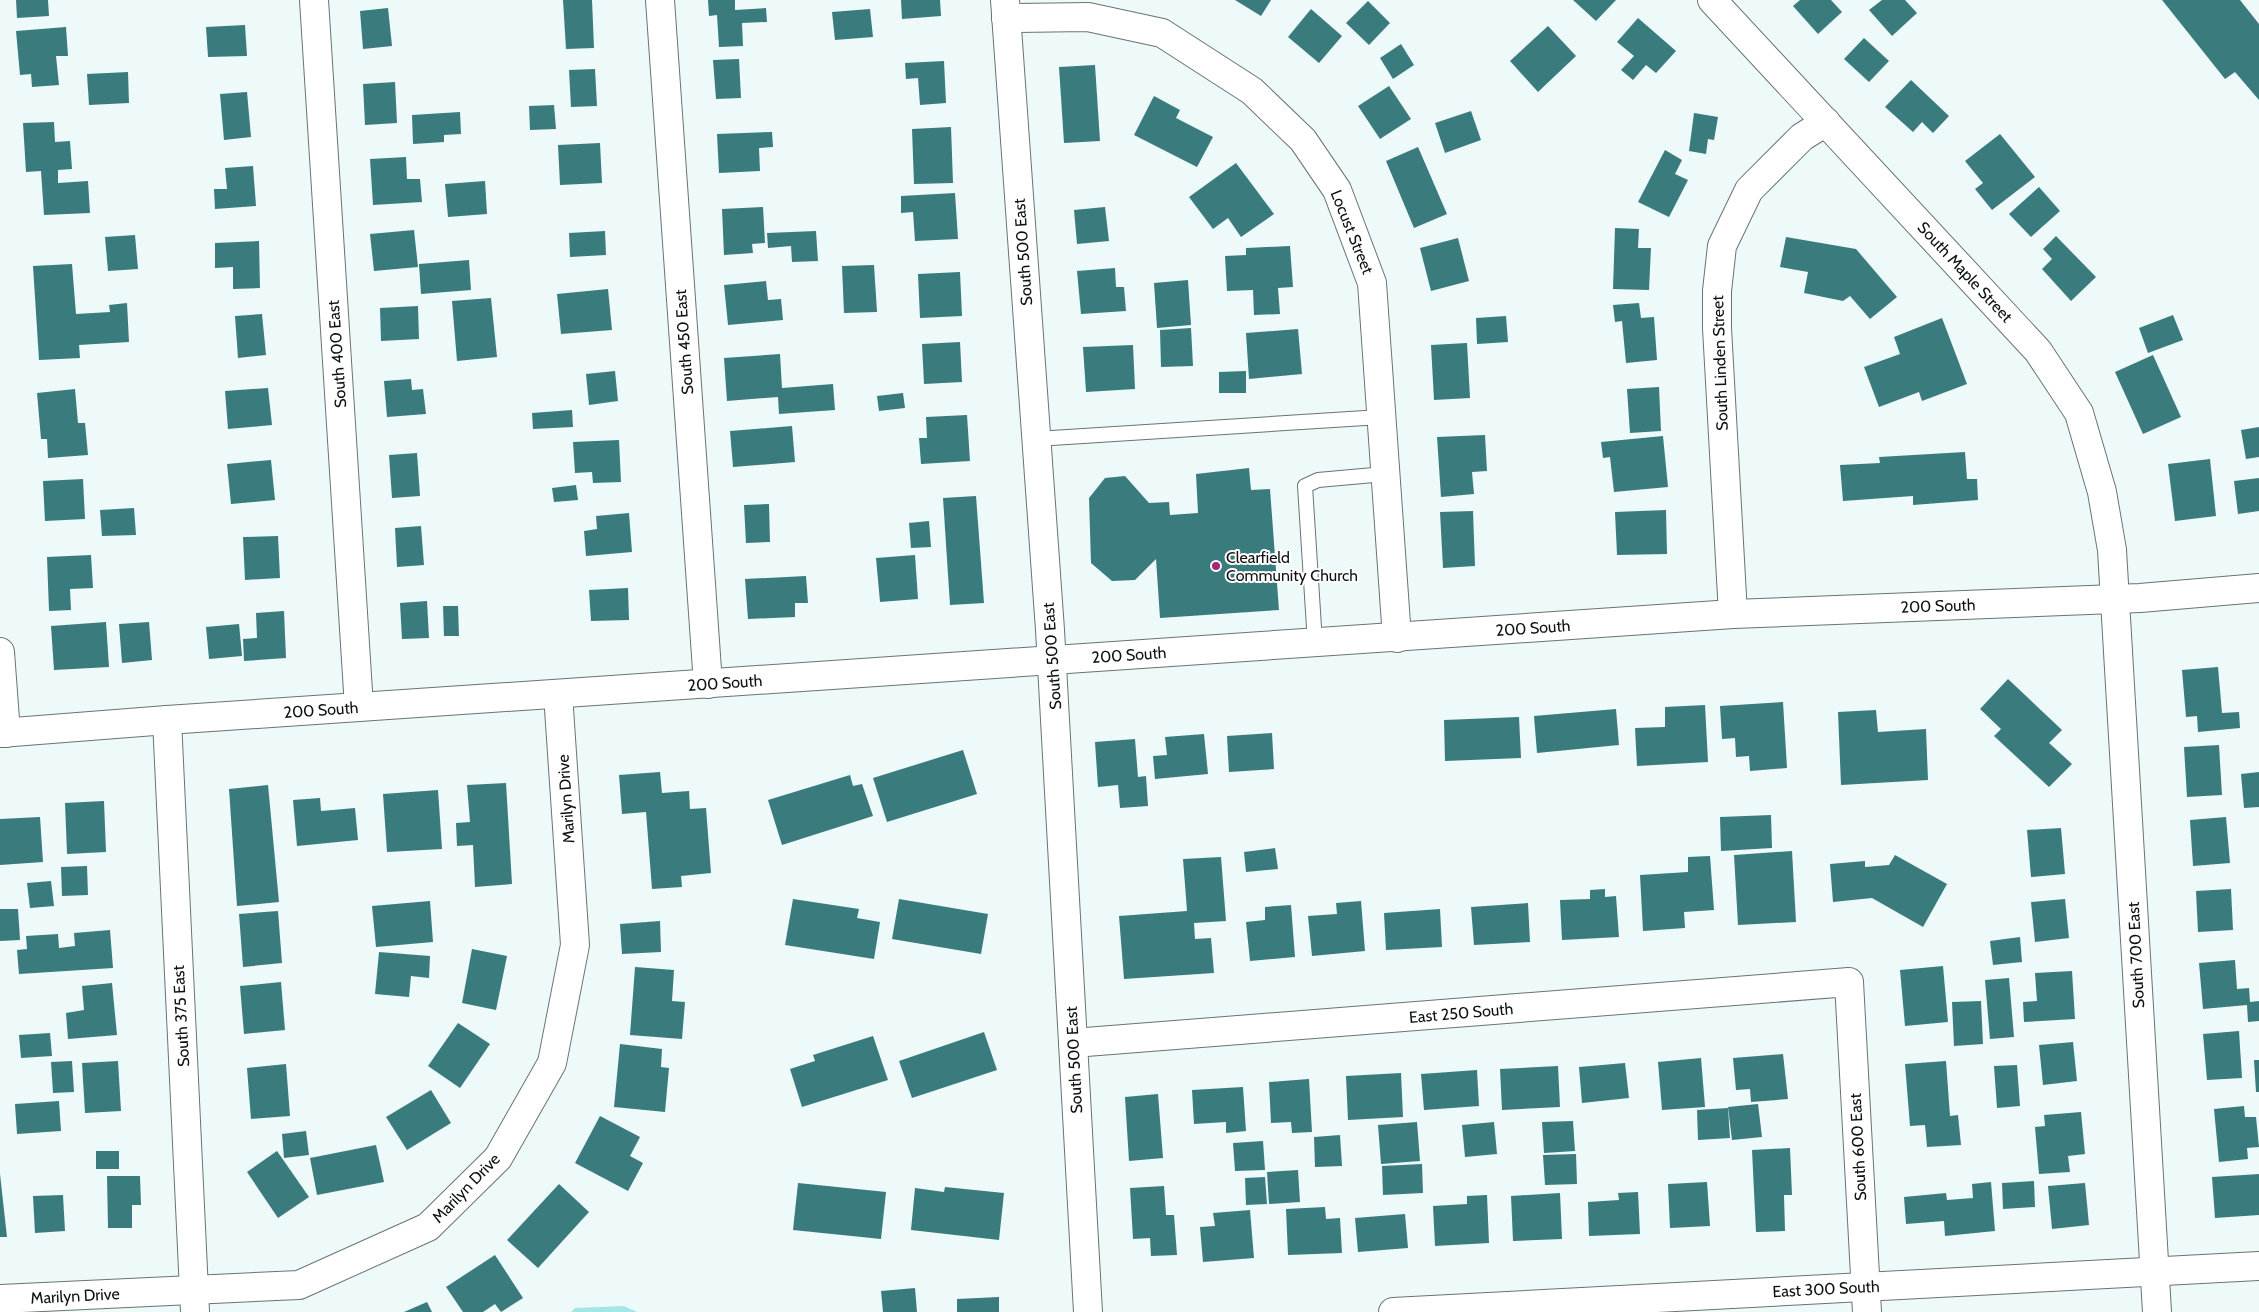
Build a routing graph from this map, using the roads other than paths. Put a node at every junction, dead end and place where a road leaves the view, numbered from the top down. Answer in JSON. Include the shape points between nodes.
{"nodes":[{"id":1,"x":314,"y":0,"type":"edge"},
{"id":2,"x":660,"y":0,"type":"edge"},
{"id":3,"x":1712,"y":0,"type":"edge"},
{"id":4,"x":1005,"y":9,"type":"edge"},
{"id":5,"x":1826,"y":122,"type":"junction"},
{"id":6,"x":1382,"y":417,"type":"junction"},
{"id":7,"x":1036,"y":439,"type":"junction"},
{"id":8,"x":1386,"y":474,"type":"junction"},
{"id":9,"x":2259,"y":588,"type":"edge"},
{"id":10,"x":2115,"y":598,"type":"junction"},
{"id":11,"x":1733,"y":614,"type":"junction"},
{"id":12,"x":1397,"y":638,"type":"junction"},
{"id":13,"x":1315,"y":643,"type":"junction"},
{"id":14,"x":0,"y":652,"type":"edge"},
{"id":15,"x":1052,"y":661,"type":"junction"},
{"id":16,"x":708,"y":684,"type":"junction"},
{"id":17,"x":558,"y":694,"type":"junction"},
{"id":18,"x":359,"y":707,"type":"junction"},
{"id":19,"x":167,"y":720,"type":"junction"},
{"id":20,"x":3,"y":733,"type":"edge"},
{"id":21,"x":1849,"y":982,"type":"joint"},
{"id":22,"x":1073,"y":1043,"type":"junction"},
{"id":23,"x":2259,"y":1266,"type":"edge"},
{"id":24,"x":2155,"y":1272,"type":"junction"},
{"id":25,"x":0,"y":1299,"type":"edge"},
{"id":26,"x":1866,"y":1300,"type":"edge"},
{"id":27,"x":195,"y":1301,"type":"edge"},
{"id":28,"x":1088,"y":1312,"type":"edge"},
{"id":29,"x":1393,"y":1312,"type":"edge"},
{"id":30,"x":2157,"y":1312,"type":"edge"}],
"edges":[{"from":1,"to":18,"type":"street","name":"South 400 East"},
{"from":2,"to":16,"type":"street","name":"South 450 East"},
{"from":3,"to":5,"type":"street","name":"South Maple Street"},
{"from":4,"to":6,"type":"street","name":"Locust Street","via":[[1088,17],[1162,33],[1252,91],[1303,140],[1337,190],[1372,283]]},
{"from":4,"to":7,"type":"street","name":"South 500 East"},
{"from":5,"to":10,"type":"street","name":"South Maple Street","via":[[2038,351],[2079,413],[2102,492],[2112,550]]},
{"from":5,"to":11,"type":"street","name":"South Linden Street","via":[[1802,136],[1748,190],[1722,246],[1717,328]]},
{"from":6,"to":7,"type":"lane"},
{"from":6,"to":8,"type":"street","name":"Locust Street"},
{"from":7,"to":15,"type":"street","name":"South 500 East"},
{"from":8,"to":12,"type":"street","name":"Locust Street"},
{"from":8,"to":13,"type":"lane","via":[[1318,480],[1306,486]]},
{"from":9,"to":10,"type":"street","name":"200 South"},
{"from":10,"to":11,"type":"street","name":"200 South"},
{"from":10,"to":24,"type":"street","name":"South 700 East"},
{"from":11,"to":12,"type":"street","name":"200 South"},
{"from":12,"to":13,"type":"street","name":"200 South"},
{"from":13,"to":15,"type":"street","name":"200 South"},
{"from":14,"to":20,"type":"street"},
{"from":15,"to":16,"type":"street","name":"200 South"},
{"from":15,"to":22,"type":"street","name":"South 500 East"},
{"from":16,"to":17,"type":"street","name":"200 South"},
{"from":17,"to":18,"type":"street","name":"200 South"},
{"from":17,"to":27,"type":"street","name":"Marilyn Drive","via":[[575,945],[552,1063],[498,1158],[428,1227],[299,1285]]},
{"from":18,"to":19,"type":"street","name":"200 South"},
{"from":19,"to":20,"type":"street","name":"200 South"},
{"from":19,"to":27,"type":"street","name":"South 375 East"},
{"from":21,"to":22,"type":"street","name":"East 250 South"},
{"from":21,"to":26,"type":"street","name":"South 600 East"},
{"from":22,"to":28,"type":"street","name":"South 500 East"},
{"from":23,"to":24,"type":"street","name":"East 300 South"},
{"from":24,"to":26,"type":"street","name":"East 300 South"},
{"from":24,"to":30,"type":"street","name":"South 700 East"},
{"from":25,"to":27,"type":"street","name":"Marilyn Drive"},
{"from":26,"to":29,"type":"street","name":"East 300 South"}]}
